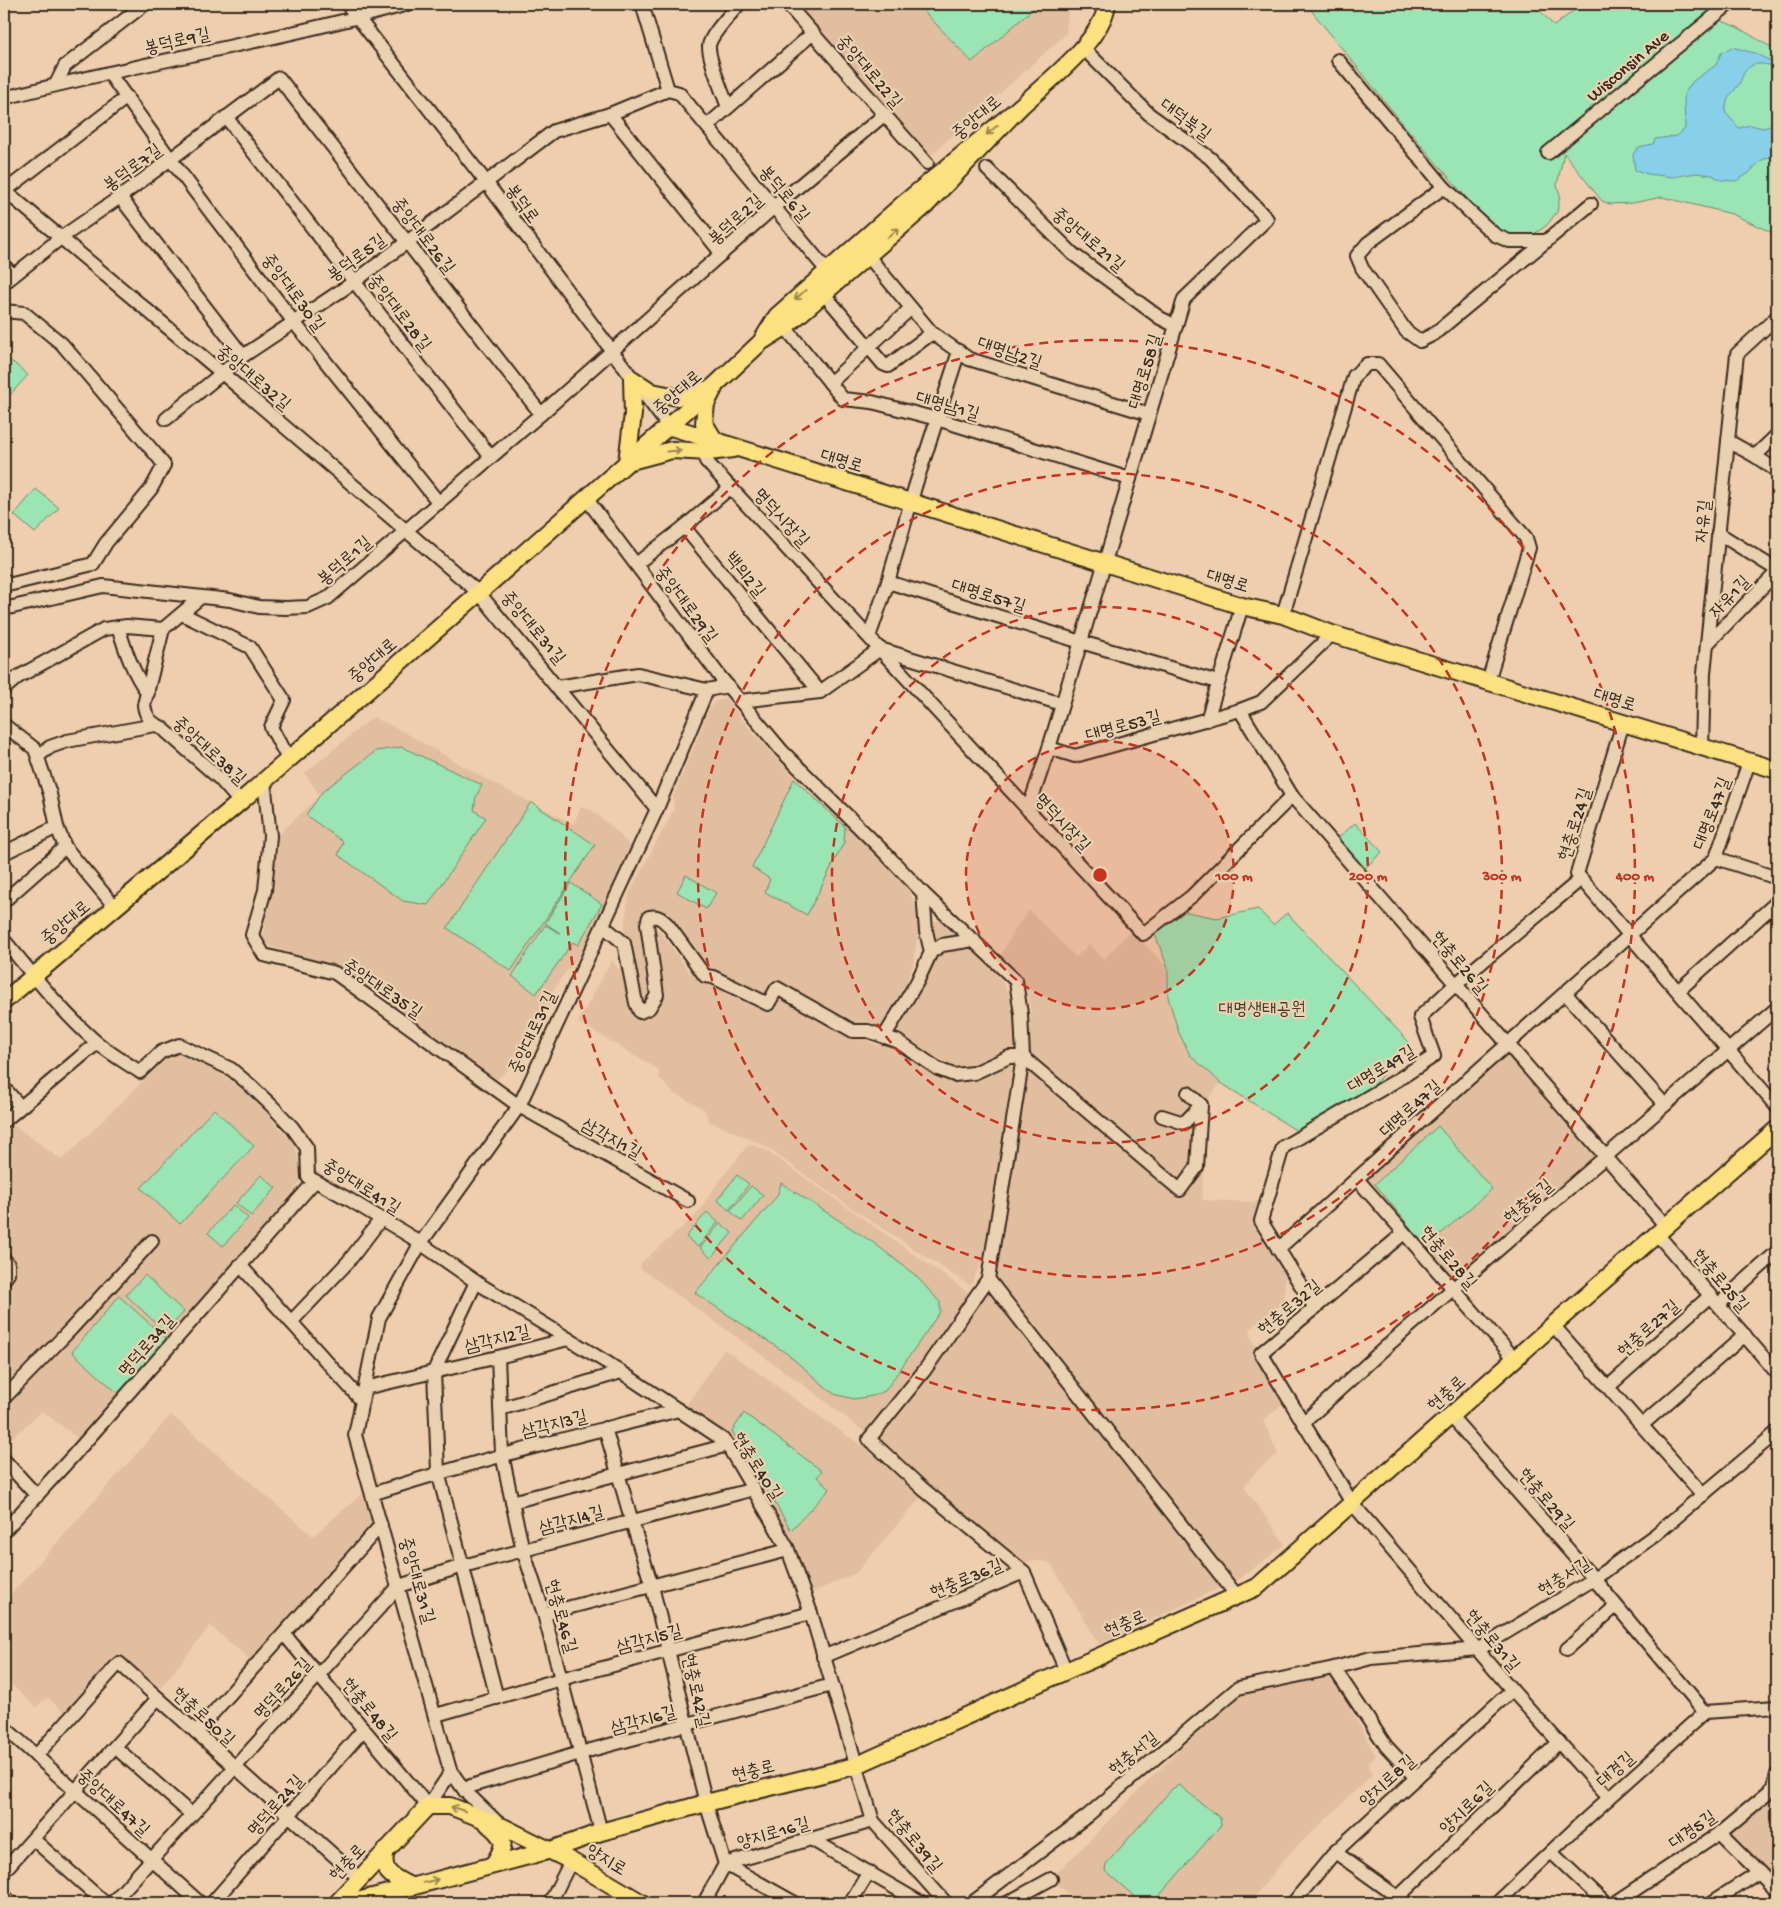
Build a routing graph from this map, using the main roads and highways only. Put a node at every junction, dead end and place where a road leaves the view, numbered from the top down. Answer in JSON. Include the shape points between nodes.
{"nodes":[{"id":1,"x":1107,"y":4,"type":"edge"},
{"id":2,"x":1020,"y":107,"type":"junction"},
{"id":3,"x":832,"y":277,"type":"junction"},
{"id":4,"x":761,"y":342,"type":"junction"},
{"id":5,"x":714,"y":387,"type":"junction"},
{"id":6,"x":668,"y":426,"type":"junction"},
{"id":7,"x":710,"y":446,"type":"junction"},
{"id":8,"x":627,"y":462,"type":"junction"},
{"id":9,"x":1777,"y":770,"type":"edge"},
{"id":10,"x":4,"y":1001,"type":"edge"},
{"id":11,"x":1777,"y":1129,"type":"edge"},
{"id":12,"x":428,"y":1806,"type":"joint"},
{"id":13,"x":484,"y":1820,"type":"junction"},
{"id":14,"x":386,"y":1850,"type":"junction"},
{"id":15,"x":551,"y":1850,"type":"junction"},
{"id":16,"x":493,"y":1865,"type":"junction"},
{"id":17,"x":410,"y":1886,"type":"junction"},
{"id":18,"x":337,"y":1903,"type":"edge"},
{"id":19,"x":351,"y":1903,"type":"edge"},
{"id":20,"x":642,"y":1903,"type":"edge"}],
"edges":[{"from":1,"to":2,"type":"main road","name":"중앙대로","via":[[1098,28],[1084,48]]},
{"from":2,"to":3,"type":"main road","name":"중앙대로","one_way":true,"via":[[902,205]]},
{"from":3,"to":2,"type":"main road","name":"중앙대로","one_way":true,"via":[[868,256],[925,206]]},
{"from":3,"to":4,"type":"main road","name":"중앙대로","one_way":true,"via":[[777,316]]},
{"from":3,"to":4,"type":"main road","name":"중앙대로","via":[[824,294],[785,327]]},
{"from":4,"to":5,"type":"main road","name":"중앙대로"},
{"from":5,"to":6,"type":"main road","name":"중앙대로"},
{"from":5,"to":7,"type":"main road","via":[[706,404],[704,423]]},
{"from":5,"to":8,"type":"main road","via":[[677,398],[652,392],[632,379],[633,414]]},
{"from":6,"to":7,"type":"main road"},
{"from":6,"to":8,"type":"main road","name":"중앙대로"},
{"from":8,"to":7,"type":"main road","one_way":true,"via":[[672,450]]},
{"from":7,"to":9,"type":"main road","name":"대명로","via":[[738,448]]},
{"from":8,"to":10,"type":"main road","name":"중앙대로","via":[[240,802]]},
{"from":11,"to":15,"type":"main road","name":"현충로","via":[[1257,1587],[857,1765],[601,1832]]},
{"from":13,"to":12,"type":"main road","name":"중앙대로31길","one_way":true,"via":[[450,1806]]},
{"from":12,"to":14,"type":"main road","name":"현충로"},
{"from":13,"to":15,"type":"main road","name":"중앙대로31길"},
{"from":13,"to":16,"type":"main road","via":[[500,1834],[503,1842]]},
{"from":14,"to":17,"type":"main road","via":[[383,1859],[389,1874]]},
{"from":14,"to":18,"type":"main road","name":"현충로"},
{"from":15,"to":16,"type":"main road","name":"현충로"},
{"from":15,"to":20,"type":"main road","name":"양지로"},
{"from":17,"to":16,"type":"main road","name":"현충로","one_way":true},
{"from":17,"to":19,"type":"main road","name":"현충로"}]}
